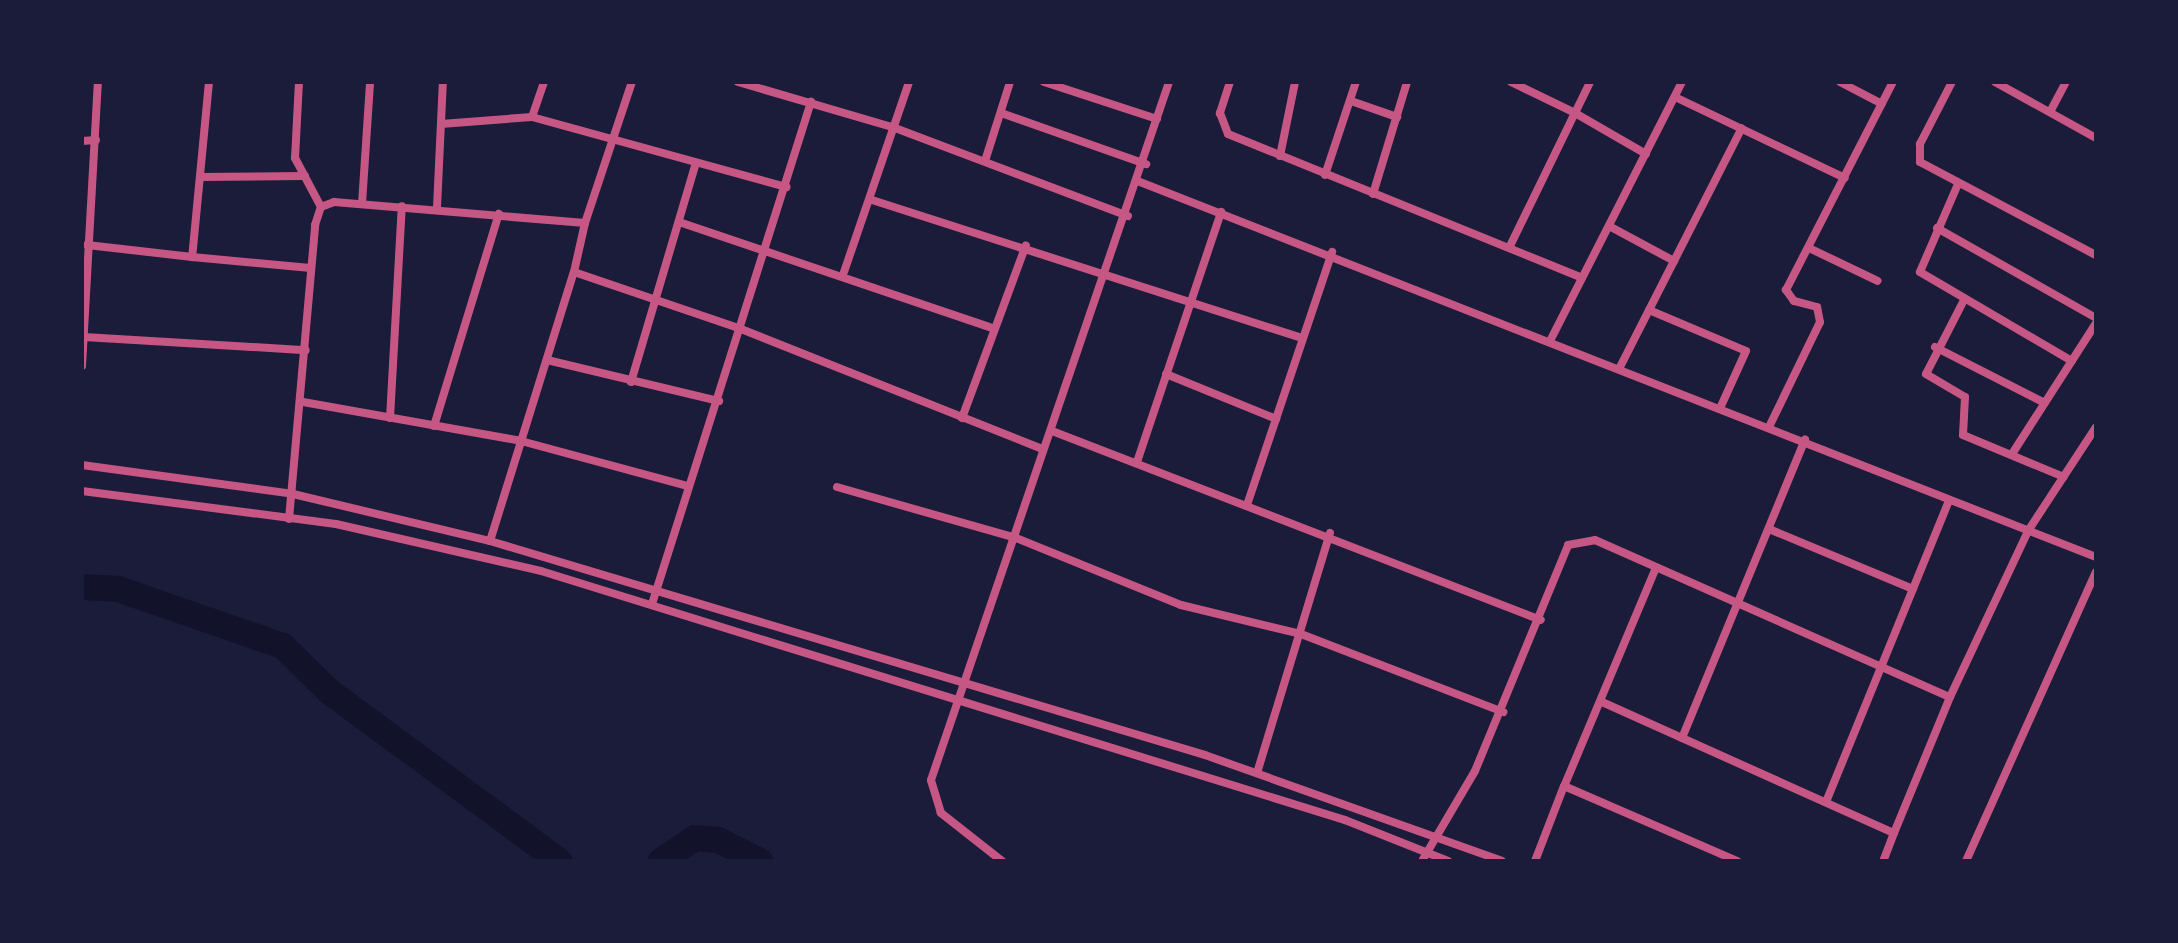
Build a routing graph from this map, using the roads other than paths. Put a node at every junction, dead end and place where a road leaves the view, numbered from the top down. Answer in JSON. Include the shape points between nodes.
{"nodes":[{"id":1,"x":98,"y":82,"type":"edge"},
{"id":2,"x":209,"y":82,"type":"edge"},
{"id":3,"x":299,"y":82,"type":"edge"},
{"id":4,"x":370,"y":82,"type":"edge"},
{"id":5,"x":443,"y":82,"type":"edge"},
{"id":6,"x":544,"y":82,"type":"edge"},
{"id":7,"x":632,"y":82,"type":"edge"},
{"id":8,"x":738,"y":82,"type":"edge"},
{"id":9,"x":909,"y":82,"type":"edge"},
{"id":10,"x":1010,"y":82,"type":"edge"},
{"id":11,"x":1044,"y":82,"type":"edge"},
{"id":12,"x":1169,"y":82,"type":"edge"},
{"id":13,"x":1230,"y":82,"type":"edge"},
{"id":14,"x":1295,"y":82,"type":"edge"},
{"id":15,"x":1356,"y":82,"type":"edge"},
{"id":16,"x":1407,"y":82,"type":"edge"},
{"id":17,"x":1511,"y":82,"type":"edge"},
{"id":18,"x":1590,"y":82,"type":"edge"},
{"id":19,"x":1682,"y":82,"type":"edge"},
{"id":20,"x":1840,"y":82,"type":"edge"},
{"id":21,"x":1893,"y":82,"type":"edge"},
{"id":22,"x":1952,"y":82,"type":"edge"},
{"id":23,"x":1995,"y":82,"type":"edge"},
{"id":24,"x":2066,"y":82,"type":"edge"},
{"id":25,"x":1063,"y":85,"type":"edge"},
{"id":26,"x":1675,"y":97,"type":"junction"},
{"id":27,"x":1351,"y":101,"type":"junction"},
{"id":28,"x":811,"y":102,"type":"junction"},
{"id":29,"x":1882,"y":104,"type":"junction"},
{"id":30,"x":2050,"y":112,"type":"junction"},
{"id":31,"x":1001,"y":113,"type":"junction"},
{"id":32,"x":1575,"y":113,"type":"junction"},
{"id":33,"x":532,"y":117,"type":"junction"},
{"id":34,"x":1397,"y":117,"type":"junction"},
{"id":35,"x":1157,"y":119,"type":"junction"},
{"id":36,"x":441,"y":124,"type":"junction"},
{"id":37,"x":895,"y":128,"type":"junction"},
{"id":38,"x":1742,"y":128,"type":"junction"},
{"id":39,"x":2096,"y":138,"type":"edge"},
{"id":40,"x":96,"y":140,"type":"junction"},
{"id":41,"x":82,"y":141,"type":"edge"},
{"id":42,"x":612,"y":141,"type":"junction"},
{"id":43,"x":1646,"y":154,"type":"junction"},
{"id":44,"x":1280,"y":156,"type":"junction"},
{"id":45,"x":985,"y":161,"type":"junction"},
{"id":46,"x":696,"y":163,"type":"junction"},
{"id":47,"x":1146,"y":164,"type":"junction"},
{"id":48,"x":1325,"y":175,"type":"junction"},
{"id":49,"x":305,"y":176,"type":"junction"},
{"id":50,"x":200,"y":177,"type":"junction"},
{"id":51,"x":1845,"y":178,"type":"junction"},
{"id":52,"x":1140,"y":182,"type":"junction"},
{"id":53,"x":1958,"y":184,"type":"junction"},
{"id":54,"x":787,"y":187,"type":"junction"},
{"id":55,"x":1373,"y":194,"type":"junction"},
{"id":56,"x":872,"y":200,"type":"junction"},
{"id":57,"x":362,"y":204,"type":"junction"},
{"id":58,"x":402,"y":206,"type":"junction"},
{"id":59,"x":321,"y":207,"type":"junction"},
{"id":60,"x":437,"y":207,"type":"junction"},
{"id":61,"x":1221,"y":212,"type":"junction"},
{"id":62,"x":499,"y":214,"type":"junction"},
{"id":63,"x":1128,"y":216,"type":"junction"},
{"id":64,"x":679,"y":222,"type":"junction"},
{"id":65,"x":585,"y":223,"type":"junction"},
{"id":66,"x":1609,"y":226,"type":"junction"},
{"id":67,"x":1937,"y":228,"type":"junction"},
{"id":68,"x":87,"y":245,"type":"junction"},
{"id":69,"x":1026,"y":245,"type":"junction"},
{"id":70,"x":1510,"y":246,"type":"junction"},
{"id":71,"x":767,"y":247,"type":"junction"},
{"id":72,"x":1809,"y":248,"type":"junction"},
{"id":73,"x":1332,"y":252,"type":"junction"},
{"id":74,"x":2096,"y":255,"type":"edge"},
{"id":75,"x":192,"y":257,"type":"junction"},
{"id":76,"x":1674,"y":261,"type":"junction"},
{"id":77,"x":310,"y":268,"type":"junction"},
{"id":78,"x":574,"y":272,"type":"junction"},
{"id":79,"x":844,"y":272,"type":"junction"},
{"id":80,"x":1106,"y":273,"type":"junction"},
{"id":81,"x":1582,"y":278,"type":"junction"},
{"id":82,"x":1878,"y":281,"type":"dead end"},
{"id":83,"x":656,"y":300,"type":"junction"},
{"id":84,"x":1964,"y":300,"type":"junction"},
{"id":85,"x":1190,"y":301,"type":"junction"},
{"id":86,"x":1649,"y":310,"type":"junction"},
{"id":87,"x":2096,"y":320,"type":"edge"},
{"id":88,"x":990,"y":327,"type":"junction"},
{"id":89,"x":741,"y":329,"type":"junction"},
{"id":90,"x":84,"y":337,"type":"edge"},
{"id":91,"x":1302,"y":338,"type":"junction"},
{"id":92,"x":1551,"y":339,"type":"junction"},
{"id":93,"x":1935,"y":347,"type":"junction"},
{"id":94,"x":306,"y":350,"type":"junction"},
{"id":95,"x":547,"y":360,"type":"junction"},
{"id":96,"x":2072,"y":361,"type":"junction"},
{"id":97,"x":82,"y":366,"type":"edge"},
{"id":98,"x":1620,"y":367,"type":"junction"},
{"id":99,"x":1166,"y":374,"type":"junction"},
{"id":100,"x":631,"y":382,"type":"junction"},
{"id":101,"x":719,"y":401,"type":"junction"},
{"id":102,"x":303,"y":402,"type":"junction"},
{"id":103,"x":2045,"y":403,"type":"junction"},
{"id":104,"x":1721,"y":406,"type":"junction"},
{"id":105,"x":390,"y":418,"type":"junction"},
{"id":106,"x":962,"y":418,"type":"junction"},
{"id":107,"x":1276,"y":419,"type":"junction"},
{"id":108,"x":1770,"y":425,"type":"junction"},
{"id":109,"x":434,"y":426,"type":"junction"},
{"id":110,"x":2096,"y":427,"type":"edge"},
{"id":111,"x":1052,"y":431,"type":"junction"},
{"id":112,"x":1805,"y":439,"type":"junction"},
{"id":113,"x":521,"y":441,"type":"junction"},
{"id":114,"x":1043,"y":449,"type":"junction"},
{"id":115,"x":2012,"y":454,"type":"junction"},
{"id":116,"x":1137,"y":462,"type":"junction"},
{"id":117,"x":82,"y":465,"type":"edge"},
{"id":118,"x":2064,"y":477,"type":"junction"},
{"id":119,"x":688,"y":486,"type":"junction"},
{"id":120,"x":837,"y":487,"type":"dead end"},
{"id":121,"x":82,"y":491,"type":"edge"},
{"id":122,"x":293,"y":494,"type":"junction"},
{"id":123,"x":1949,"y":501,"type":"junction"},
{"id":124,"x":1248,"y":502,"type":"junction"},
{"id":125,"x":289,"y":519,"type":"junction"},
{"id":126,"x":1769,"y":529,"type":"junction"},
{"id":127,"x":2028,"y":531,"type":"junction"},
{"id":128,"x":1330,"y":533,"type":"junction"},
{"id":129,"x":1016,"y":538,"type":"junction"},
{"id":130,"x":490,"y":541,"type":"junction"},
{"id":131,"x":2096,"y":557,"type":"edge"},
{"id":132,"x":1655,"y":570,"type":"junction"},
{"id":133,"x":2096,"y":572,"type":"edge"},
{"id":134,"x":658,"y":589,"type":"junction"},
{"id":135,"x":1913,"y":589,"type":"junction"},
{"id":136,"x":652,"y":604,"type":"junction"},
{"id":137,"x":1739,"y":604,"type":"junction"},
{"id":138,"x":1541,"y":620,"type":"junction"},
{"id":139,"x":1301,"y":634,"type":"junction"},
{"id":140,"x":1882,"y":665,"type":"junction"},
{"id":141,"x":968,"y":682,"type":"junction"},
{"id":142,"x":1950,"y":697,"type":"junction"},
{"id":143,"x":959,"y":699,"type":"junction"},
{"id":144,"x":1602,"y":702,"type":"junction"},
{"id":145,"x":1503,"y":712,"type":"junction"},
{"id":146,"x":1682,"y":738,"type":"junction"},
{"id":147,"x":1257,"y":773,"type":"junction"},
{"id":148,"x":1564,"y":786,"type":"junction"},
{"id":149,"x":1826,"y":802,"type":"junction"},
{"id":150,"x":1894,"y":833,"type":"junction"},
{"id":151,"x":1439,"y":835,"type":"junction"},
{"id":152,"x":1425,"y":857,"type":"edge"},
{"id":153,"x":1002,"y":861,"type":"edge"},
{"id":154,"x":1448,"y":861,"type":"edge"},
{"id":155,"x":1502,"y":861,"type":"edge"},
{"id":156,"x":1535,"y":861,"type":"edge"},
{"id":157,"x":1737,"y":861,"type":"edge"},
{"id":158,"x":1883,"y":861,"type":"edge"},
{"id":159,"x":1966,"y":861,"type":"edge"}],
"edges":[{"from":1,"to":40,"type":"street"},
{"from":2,"to":50,"type":"street"},
{"from":3,"to":49,"type":"street","via":[[295,158]]},
{"from":4,"to":57,"type":"street"},
{"from":5,"to":36,"type":"street"},
{"from":6,"to":33,"type":"street"},
{"from":7,"to":42,"type":"street"},
{"from":8,"to":28,"type":"street"},
{"from":9,"to":37,"type":"street"},
{"from":10,"to":31,"type":"street"},
{"from":11,"to":25,"type":"street"},
{"from":12,"to":35,"type":"street"},
{"from":13,"to":44,"type":"street","via":[[1223,129]]},
{"from":14,"to":44,"type":"street"},
{"from":15,"to":27,"type":"street"},
{"from":16,"to":34,"type":"street"},
{"from":17,"to":32,"type":"street"},
{"from":18,"to":32,"type":"street"},
{"from":19,"to":26,"type":"street"},
{"from":20,"to":29,"type":"street"},
{"from":21,"to":29,"type":"street"},
{"from":22,"to":53,"type":"street","via":[[1917,153],[1927,169]]},
{"from":23,"to":30,"type":"street"},
{"from":24,"to":30,"type":"street"},
{"from":25,"to":35,"type":"street"},
{"from":26,"to":38,"type":"street"},
{"from":26,"to":43,"type":"street"},
{"from":27,"to":34,"type":"street"},
{"from":27,"to":48,"type":"street"},
{"from":28,"to":37,"type":"street"},
{"from":28,"to":54,"type":"street"},
{"from":29,"to":51,"type":"street"},
{"from":30,"to":39,"type":"street"},
{"from":31,"to":45,"type":"street"},
{"from":31,"to":47,"type":"street"},
{"from":32,"to":43,"type":"street"},
{"from":32,"to":70,"type":"street"},
{"from":33,"to":36,"type":"street"},
{"from":33,"to":42,"type":"street"},
{"from":34,"to":55,"type":"street"},
{"from":35,"to":47,"type":"street"},
{"from":36,"to":60,"type":"street"},
{"from":37,"to":45,"type":"street"},
{"from":37,"to":56,"type":"street"},
{"from":38,"to":51,"type":"street"},
{"from":38,"to":76,"type":"street"},
{"from":40,"to":41,"type":"street"},
{"from":40,"to":68,"type":"street"},
{"from":42,"to":46,"type":"street"},
{"from":42,"to":65,"type":"street"},
{"from":43,"to":66,"type":"street"},
{"from":44,"to":48,"type":"street"},
{"from":45,"to":63,"type":"street"},
{"from":46,"to":54,"type":"street"},
{"from":46,"to":64,"type":"street"},
{"from":47,"to":52,"type":"street"},
{"from":48,"to":55,"type":"street"},
{"from":49,"to":50,"type":"street"},
{"from":49,"to":59,"type":"street"},
{"from":50,"to":75,"type":"street"},
{"from":51,"to":72,"type":"street"},
{"from":52,"to":61,"type":"street"},
{"from":52,"to":63,"type":"street"},
{"from":53,"to":67,"type":"street"},
{"from":53,"to":74,"type":"street"},
{"from":54,"to":71,"type":"street"},
{"from":55,"to":70,"type":"street"},
{"from":56,"to":69,"type":"street"},
{"from":56,"to":79,"type":"street"},
{"from":57,"to":58,"type":"street"},
{"from":57,"to":59,"type":"street"},
{"from":58,"to":60,"type":"street"},
{"from":58,"to":105,"type":"street"},
{"from":59,"to":77,"type":"street"},
{"from":60,"to":62,"type":"street"},
{"from":61,"to":73,"type":"street"},
{"from":61,"to":85,"type":"street"},
{"from":62,"to":65,"type":"street"},
{"from":62,"to":109,"type":"street"},
{"from":63,"to":80,"type":"street"},
{"from":64,"to":71,"type":"street"},
{"from":64,"to":83,"type":"street"},
{"from":65,"to":78,"type":"street"},
{"from":66,"to":76,"type":"street"},
{"from":66,"to":81,"type":"street"},
{"from":67,"to":84,"type":"street","via":[[1920,272]]},
{"from":67,"to":87,"type":"street"},
{"from":68,"to":75,"type":"street"},
{"from":68,"to":90,"type":"street"},
{"from":69,"to":80,"type":"street"},
{"from":69,"to":88,"type":"street"},
{"from":70,"to":81,"type":"street"},
{"from":71,"to":79,"type":"street"},
{"from":71,"to":89,"type":"street"},
{"from":72,"to":82,"type":"street"},
{"from":72,"to":108,"type":"street","via":[[1786,290],[1794,301],[1817,307],[1819,328]]},
{"from":73,"to":91,"type":"street"},
{"from":73,"to":92,"type":"street"},
{"from":75,"to":77,"type":"street"},
{"from":76,"to":86,"type":"street"},
{"from":77,"to":94,"type":"street"},
{"from":78,"to":83,"type":"street"},
{"from":78,"to":95,"type":"street"},
{"from":79,"to":88,"type":"street"},
{"from":80,"to":85,"type":"street"},
{"from":80,"to":111,"type":"street"},
{"from":81,"to":92,"type":"street"},
{"from":83,"to":89,"type":"street"},
{"from":83,"to":100,"type":"street"},
{"from":84,"to":93,"type":"street"},
{"from":84,"to":96,"type":"street"},
{"from":85,"to":91,"type":"street"},
{"from":85,"to":99,"type":"street"},
{"from":86,"to":98,"type":"street"},
{"from":86,"to":104,"type":"street","via":[[1746,351]]},
{"from":87,"to":96,"type":"street"},
{"from":88,"to":106,"type":"street"},
{"from":89,"to":101,"type":"street"},
{"from":89,"to":106,"type":"street"},
{"from":90,"to":94,"type":"street"},
{"from":90,"to":97,"type":"street"},
{"from":91,"to":107,"type":"street"},
{"from":92,"to":98,"type":"street"},
{"from":93,"to":103,"type":"street"},
{"from":93,"to":115,"type":"street","via":[[1925,369],[1965,397],[1959,431]]},
{"from":94,"to":102,"type":"street"},
{"from":95,"to":100,"type":"street"},
{"from":95,"to":113,"type":"street"},
{"from":96,"to":103,"type":"street"},
{"from":98,"to":104,"type":"street"},
{"from":99,"to":107,"type":"street"},
{"from":99,"to":116,"type":"street"},
{"from":100,"to":101,"type":"street"},
{"from":101,"to":119,"type":"street"},
{"from":102,"to":105,"type":"street"},
{"from":102,"to":122,"type":"street"},
{"from":103,"to":115,"type":"street"},
{"from":104,"to":108,"type":"street"},
{"from":105,"to":109,"type":"street"},
{"from":106,"to":114,"type":"street"},
{"from":107,"to":124,"type":"street"},
{"from":108,"to":112,"type":"street"},
{"from":109,"to":113,"type":"street"},
{"from":110,"to":118,"type":"street"},
{"from":111,"to":114,"type":"street"},
{"from":111,"to":116,"type":"street"},
{"from":112,"to":123,"type":"street"},
{"from":112,"to":126,"type":"street"},
{"from":113,"to":119,"type":"street"},
{"from":113,"to":130,"type":"street"},
{"from":114,"to":129,"type":"street"},
{"from":115,"to":118,"type":"street"},
{"from":116,"to":124,"type":"street"},
{"from":117,"to":122,"type":"street"},
{"from":118,"to":127,"type":"street"},
{"from":119,"to":134,"type":"street"},
{"from":120,"to":129,"type":"street"},
{"from":121,"to":125,"type":"street"},
{"from":122,"to":125,"type":"street"},
{"from":122,"to":130,"type":"street"},
{"from":123,"to":127,"type":"street"},
{"from":123,"to":135,"type":"street"},
{"from":124,"to":128,"type":"street"},
{"from":125,"to":136,"type":"street","via":[[541,571]]},
{"from":126,"to":135,"type":"street"},
{"from":126,"to":137,"type":"street"},
{"from":127,"to":131,"type":"street"},
{"from":127,"to":142,"type":"street"},
{"from":128,"to":138,"type":"street"},
{"from":128,"to":139,"type":"street"},
{"from":129,"to":139,"type":"street","via":[[1181,605]]},
{"from":129,"to":141,"type":"street"},
{"from":130,"to":134,"type":"street"},
{"from":132,"to":137,"type":"street"},
{"from":132,"to":138,"type":"street","via":[[1595,540],[1578,541],[1562,556]]},
{"from":132,"to":144,"type":"street"},
{"from":133,"to":159,"type":"street"},
{"from":134,"to":136,"type":"street"},
{"from":134,"to":141,"type":"street"},
{"from":135,"to":140,"type":"street"},
{"from":136,"to":143,"type":"street"},
{"from":137,"to":140,"type":"street"},
{"from":137,"to":146,"type":"street"},
{"from":138,"to":145,"type":"street"},
{"from":139,"to":145,"type":"street"},
{"from":139,"to":147,"type":"street"},
{"from":140,"to":142,"type":"street"},
{"from":140,"to":149,"type":"street"},
{"from":141,"to":143,"type":"street"},
{"from":141,"to":147,"type":"street"},
{"from":142,"to":150,"type":"street"},
{"from":143,"to":152,"type":"street"},
{"from":143,"to":153,"type":"street","via":[[931,796],[941,813]]},
{"from":144,"to":146,"type":"street"},
{"from":144,"to":148,"type":"street"},
{"from":145,"to":151,"type":"street"},
{"from":146,"to":149,"type":"street"},
{"from":147,"to":151,"type":"street"},
{"from":148,"to":156,"type":"street"},
{"from":148,"to":157,"type":"street"},
{"from":149,"to":150,"type":"street"},
{"from":150,"to":158,"type":"street"},
{"from":151,"to":152,"type":"street"},
{"from":151,"to":155,"type":"street"},
{"from":152,"to":154,"type":"street"}]}
